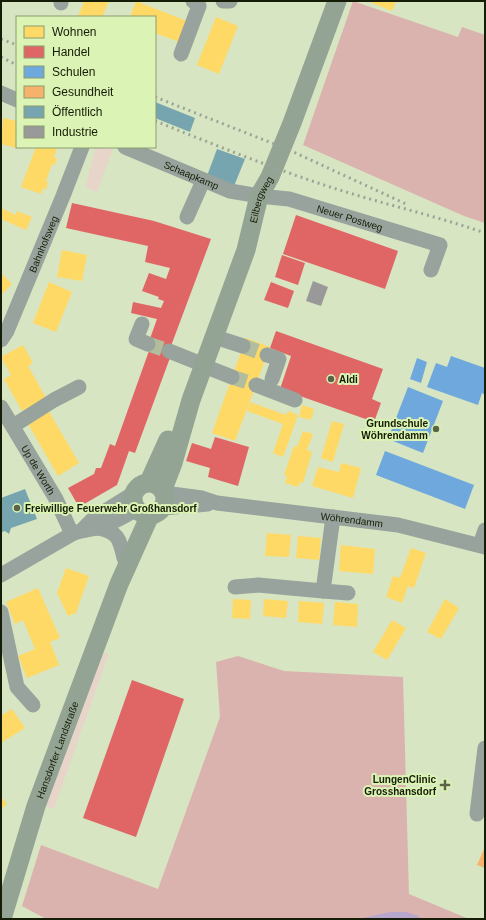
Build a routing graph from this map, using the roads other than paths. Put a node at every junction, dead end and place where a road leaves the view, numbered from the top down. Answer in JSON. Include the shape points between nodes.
{"nodes":[{"id":1,"x":193,"y":1,"type":"edge"},
{"id":2,"x":223,"y":1,"type":"edge"},
{"id":3,"x":230,"y":1,"type":"edge"},
{"id":4,"x":337,"y":1,"type":"edge"},
{"id":5,"x":181,"y":54,"type":"dead end"},
{"id":6,"x":1,"y":93,"type":"edge"},
{"id":7,"x":16,"y":100,"type":"edge"},
{"id":8,"x":82,"y":148,"type":"edge"},
{"id":9,"x":127,"y":148,"type":"edge"},
{"id":10,"x":203,"y":181,"type":"junction"},
{"id":11,"x":259,"y":196,"type":"junction"},
{"id":12,"x":187,"y":217,"type":"dead end"},
{"id":13,"x":431,"y":270,"type":"dead end"},
{"id":14,"x":142,"y":324,"type":"dead end"},
{"id":15,"x":215,"y":337,"type":"junction"},
{"id":16,"x":1,"y":340,"type":"edge"},
{"id":17,"x":148,"y":344,"type":"tunnel mouth"},
{"id":18,"x":243,"y":346,"type":"tunnel mouth"},
{"id":19,"x":169,"y":351,"type":"tunnel mouth"},
{"id":20,"x":267,"y":354,"type":"tunnel mouth"},
{"id":21,"x":204,"y":366,"type":"junction"},
{"id":22,"x":232,"y":377,"type":"tunnel mouth"},
{"id":23,"x":272,"y":379,"type":"dead end"},
{"id":24,"x":256,"y":385,"type":"tunnel mouth"},
{"id":25,"x":79,"y":387,"type":"dead end"},
{"id":26,"x":295,"y":400,"type":"dead end"},
{"id":27,"x":1,"y":407,"type":"edge"},
{"id":28,"x":13,"y":426,"type":"junction"},
{"id":29,"x":150,"y":500,"type":"junction"},
{"id":30,"x":333,"y":517,"type":"junction"},
{"id":31,"x":98,"y":528,"type":"junction"},
{"id":32,"x":485,"y":530,"type":"edge"},
{"id":33,"x":77,"y":532,"type":"junction"},
{"id":34,"x":482,"y":546,"type":"edge"},
{"id":35,"x":124,"y":558,"type":"junction"},
{"id":36,"x":1,"y":575,"type":"edge"},
{"id":37,"x":119,"y":584,"type":"junction"},
{"id":38,"x":234,"y":587,"type":"dead end"},
{"id":39,"x":323,"y":591,"type":"junction"},
{"id":40,"x":348,"y":593,"type":"dead end"},
{"id":41,"x":1,"y":612,"type":"edge"},
{"id":42,"x":33,"y":705,"type":"dead end"},
{"id":43,"x":485,"y":748,"type":"edge"},
{"id":44,"x":477,"y":814,"type":"dead end"},
{"id":45,"x":2,"y":919,"type":"edge"}],
"edges":[{"from":1,"to":5,"type":"street","via":[[199,6]]},
{"from":2,"to":3,"type":"street"},
{"from":4,"to":11,"type":"main road","name":"Eilbergweg","via":[[290,130]]},
{"from":6,"to":7,"type":"street"},
{"from":8,"to":16,"type":"street","name":"Bahnhofsweg","via":[[36,263]]},
{"from":9,"to":10,"type":"street","name":"Schaapkamp"},
{"from":10,"to":11,"type":"street","name":"Schaapkamp","via":[[230,191]]},
{"from":10,"to":12,"type":"street"},
{"from":11,"to":13,"type":"street","name":"Neuer Postweg","via":[[289,199],[440,245]]},
{"from":11,"to":15,"type":"main road","name":"Eilbergweg","via":[[246,250]]},
{"from":14,"to":17,"type":"street","via":[[136,339]]},
{"from":15,"to":18,"type":"street"},
{"from":15,"to":21,"type":"main road","name":"Eilbergweg"},
{"from":19,"to":21,"type":"street"},
{"from":20,"to":23,"type":"street","via":[[279,359]]},
{"from":21,"to":22,"type":"street"},
{"from":21,"to":29,"type":"main road","name":"Eilbergweg","via":[[191,400],[173,463]]},
{"from":24,"to":26,"type":"street"},
{"from":25,"to":28,"type":"street"},
{"from":27,"to":28,"type":"street","name":"Up de Worth"},
{"from":28,"to":33,"type":"street","name":"Up de Worth"},
{"from":29,"to":30,"type":"street","name":"Wöhrendamm","via":[[217,503]]},
{"from":29,"to":31,"type":"street","name":"Wöhrendamm","via":[[116,521]]},
{"from":29,"to":33,"type":"street","name":"Wöhrendamm","via":[[94,518]]},
{"from":29,"to":35,"type":"main road","name":"Hansdorfer Landstraße"},
{"from":29,"to":37,"type":"main road","name":"Hansdorfer Landstraße"},
{"from":30,"to":34,"type":"street","name":"Wöhrendamm","via":[[398,525]]},
{"from":30,"to":39,"type":"street"},
{"from":31,"to":33,"type":"street","name":"Wöhrendamm"},
{"from":31,"to":35,"type":"street","via":[[108,530],[119,539]]},
{"from":32,"to":34,"type":"street"},
{"from":33,"to":36,"type":"street","name":"Wöhrendamm"},
{"from":35,"to":37,"type":"main road","name":"Hansdorfer Landstraße"},
{"from":37,"to":45,"type":"main road","name":"Hansdorfer Landstraße","via":[[36,806]]},
{"from":38,"to":39,"type":"street","via":[[258,585]]},
{"from":39,"to":40,"type":"street"},
{"from":41,"to":42,"type":"street","via":[[17,687]]},
{"from":43,"to":44,"type":"street"}]}
